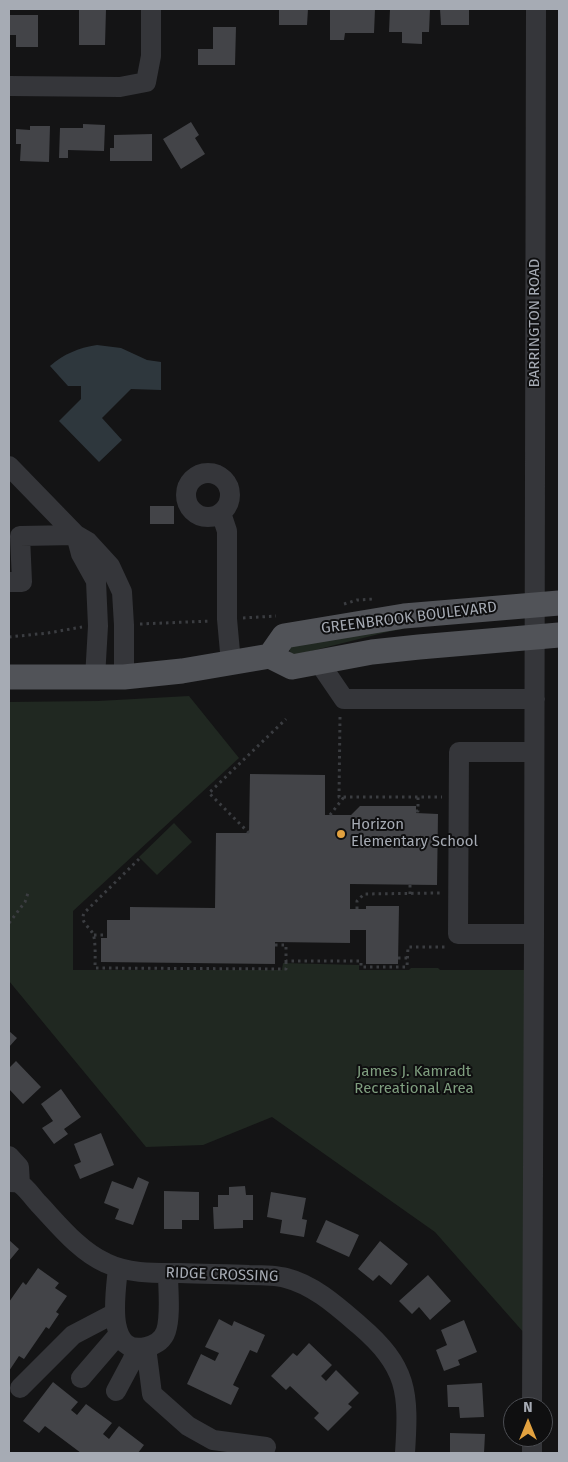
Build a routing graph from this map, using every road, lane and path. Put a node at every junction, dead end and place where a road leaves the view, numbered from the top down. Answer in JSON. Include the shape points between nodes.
{"nodes":[{"id":1,"x":152,"y":9,"type":"edge"},
{"id":2,"x":536,"y":9,"type":"edge"},
{"id":3,"x":9,"y":86,"type":"edge"},
{"id":4,"x":9,"y":466,"type":"edge"},
{"id":5,"x":221,"y":513,"type":"dead end"},
{"id":6,"x":76,"y":535,"type":"junction"},
{"id":7,"x":9,"y":582,"type":"edge"},
{"id":8,"x":559,"y":603,"type":"edge"},
{"id":9,"x":534,"y":604,"type":"junction"},
{"id":10,"x":217,"y":620,"type":"dead end"},
{"id":11,"x":140,"y":624,"type":"dead end"},
{"id":12,"x":88,"y":626,"type":"dead end"},
{"id":13,"x":559,"y":635,"type":"edge"},
{"id":14,"x":9,"y":637,"type":"edge"},
{"id":15,"x":534,"y":638,"type":"junction"},
{"id":16,"x":270,"y":656,"type":"junction"},
{"id":17,"x":318,"y":662,"type":"junction"},
{"id":18,"x":231,"y":663,"type":"junction"},
{"id":19,"x":9,"y":677,"type":"edge"},
{"id":20,"x":124,"y":677,"type":"junction"},
{"id":21,"x":95,"y":678,"type":"junction"},
{"id":22,"x":535,"y":699,"type":"junction"},
{"id":23,"x":340,"y":717,"type":"dead end"},
{"id":24,"x":286,"y":718,"type":"dead end"},
{"id":25,"x":534,"y":752,"type":"junction"},
{"id":26,"x":345,"y":796,"type":"junction"},
{"id":27,"x":418,"y":797,"type":"junction"},
{"id":28,"x":448,"y":797,"type":"dead end"},
{"id":29,"x":416,"y":811,"type":"dead end"},
{"id":30,"x":330,"y":815,"type":"dead end"},
{"id":31,"x":249,"y":834,"type":"dead end"},
{"id":32,"x":139,"y":859,"type":"dead end"},
{"id":33,"x":410,"y":885,"type":"dead end"},
{"id":34,"x":29,"y":890,"type":"dead end"},
{"id":35,"x":447,"y":893,"type":"dead end"},
{"id":36,"x":410,"y":894,"type":"junction"},
{"id":37,"x":357,"y":909,"type":"dead end"},
{"id":38,"x":9,"y":923,"type":"edge"},
{"id":39,"x":534,"y":934,"type":"junction"},
{"id":40,"x":94,"y":936,"type":"junction"},
{"id":41,"x":107,"y":936,"type":"dead end"},
{"id":42,"x":275,"y":945,"type":"dead end"},
{"id":43,"x":446,"y":947,"type":"dead end"},
{"id":44,"x":398,"y":958,"type":"dead end"},
{"id":45,"x":407,"y":958,"type":"junction"},
{"id":46,"x":286,"y":961,"type":"junction"},
{"id":47,"x":9,"y":1156,"type":"edge"},
{"id":48,"x":14,"y":1183,"type":"edge"},
{"id":49,"x":118,"y":1268,"type":"junction"},
{"id":50,"x":168,"y":1273,"type":"junction"},
{"id":51,"x":115,"y":1313,"type":"junction"},
{"id":52,"x":118,"y":1336,"type":"junction"},
{"id":53,"x":142,"y":1347,"type":"junction"},
{"id":54,"x":81,"y":1378,"type":"dead end"},
{"id":55,"x":20,"y":1388,"type":"dead end"},
{"id":56,"x":116,"y":1391,"type":"dead end"},
{"id":57,"x":532,"y":1397,"type":"edge"},
{"id":58,"x":266,"y":1447,"type":"dead end"},
{"id":59,"x":405,"y":1453,"type":"edge"}],
"edges":[{"from":1,"to":3,"type":"street","via":[[151,56],[146,82],[120,87]]},
{"from":2,"to":9,"type":"street","name":"BARRINGTON ROAD"},
{"from":4,"to":6,"type":"street"},
{"from":5,"to":18,"type":"street","via":[[227,531],[227,619]]},
{"from":6,"to":7,"type":"street","via":[[20,536],[22,582]]},
{"from":6,"to":20,"type":"street","via":[[88,542],[110,566],[122,592]]},
{"from":6,"to":21,"type":"street","via":[[80,554],[96,581]]},
{"from":8,"to":9,"type":"main road","name":"GREENBROOK BOULEVARD"},
{"from":9,"to":15,"type":"street","name":"BARRINGTON ROAD"},
{"from":9,"to":16,"type":"main road","name":"GREENBROOK BOULEVARD","via":[[404,616],[284,636]]},
{"from":10,"to":11,"type":"path"},
{"from":12,"to":14,"type":"path"},
{"from":13,"to":15,"type":"main road","name":"GREENBROOK BOULEVARD"},
{"from":15,"to":17,"type":"main road","name":"GREENBROOK BOULEVARD","via":[[410,648]]},
{"from":15,"to":22,"type":"street","name":"BARRINGTON ROAD"},
{"from":16,"to":17,"type":"main road","name":"GREENBROOK BOULEVARD","via":[[292,667]]},
{"from":16,"to":18,"type":"main road"},
{"from":17,"to":22,"type":"street","via":[[344,699]]},
{"from":18,"to":20,"type":"main road"},
{"from":19,"to":21,"type":"main road"},
{"from":20,"to":21,"type":"main road"},
{"from":22,"to":25,"type":"street","name":"BARRINGTON ROAD"},
{"from":23,"to":26,"type":"path","via":[[339,796]]},
{"from":24,"to":31,"type":"path","via":[[209,793]]},
{"from":25,"to":39,"type":"street","name":"BARRINGTON ROAD"},
{"from":25,"to":39,"type":"street","via":[[459,752],[458,924],[458,934]]},
{"from":26,"to":27,"type":"path"},
{"from":26,"to":30,"type":"path"},
{"from":27,"to":28,"type":"path"},
{"from":27,"to":29,"type":"path"},
{"from":32,"to":40,"type":"path","via":[[84,913],[82,920]]},
{"from":33,"to":36,"type":"path"},
{"from":34,"to":38,"type":"path","via":[[25,902]]},
{"from":35,"to":36,"type":"path"},
{"from":36,"to":37,"type":"path","via":[[364,894],[357,901]]},
{"from":39,"to":57,"type":"street","name":"BARRINGTON ROAD"},
{"from":40,"to":41,"type":"path"},
{"from":40,"to":46,"type":"path","via":[[95,968],[286,968]]},
{"from":42,"to":46,"type":"path","via":[[286,945]]},
{"from":43,"to":45,"type":"path","via":[[408,947]]},
{"from":44,"to":45,"type":"path"},
{"from":45,"to":46,"type":"path","via":[[407,967],[361,967],[361,961]]},
{"from":47,"to":48,"type":"street","name":"RIDGE CROSSING","via":[[19,1167]]},
{"from":48,"to":49,"type":"street","name":"RIDGE CROSSING","via":[[88,1253]]},
{"from":49,"to":50,"type":"street","name":"RIDGE CROSSING"},
{"from":49,"to":51,"type":"street"},
{"from":50,"to":53,"type":"street","via":[[166,1330],[156,1344]]},
{"from":50,"to":59,"type":"street","name":"RIDGE CROSSING","via":[[286,1278],[318,1293],[372,1336],[399,1373],[404,1384],[407,1416]]},
{"from":51,"to":52,"type":"street"},
{"from":51,"to":55,"type":"street","via":[[73,1336]]},
{"from":52,"to":53,"type":"street","via":[[129,1346]]},
{"from":52,"to":54,"type":"street"},
{"from":53,"to":56,"type":"street"},
{"from":53,"to":58,"type":"street","via":[[152,1394],[188,1426],[213,1440]]}]}
